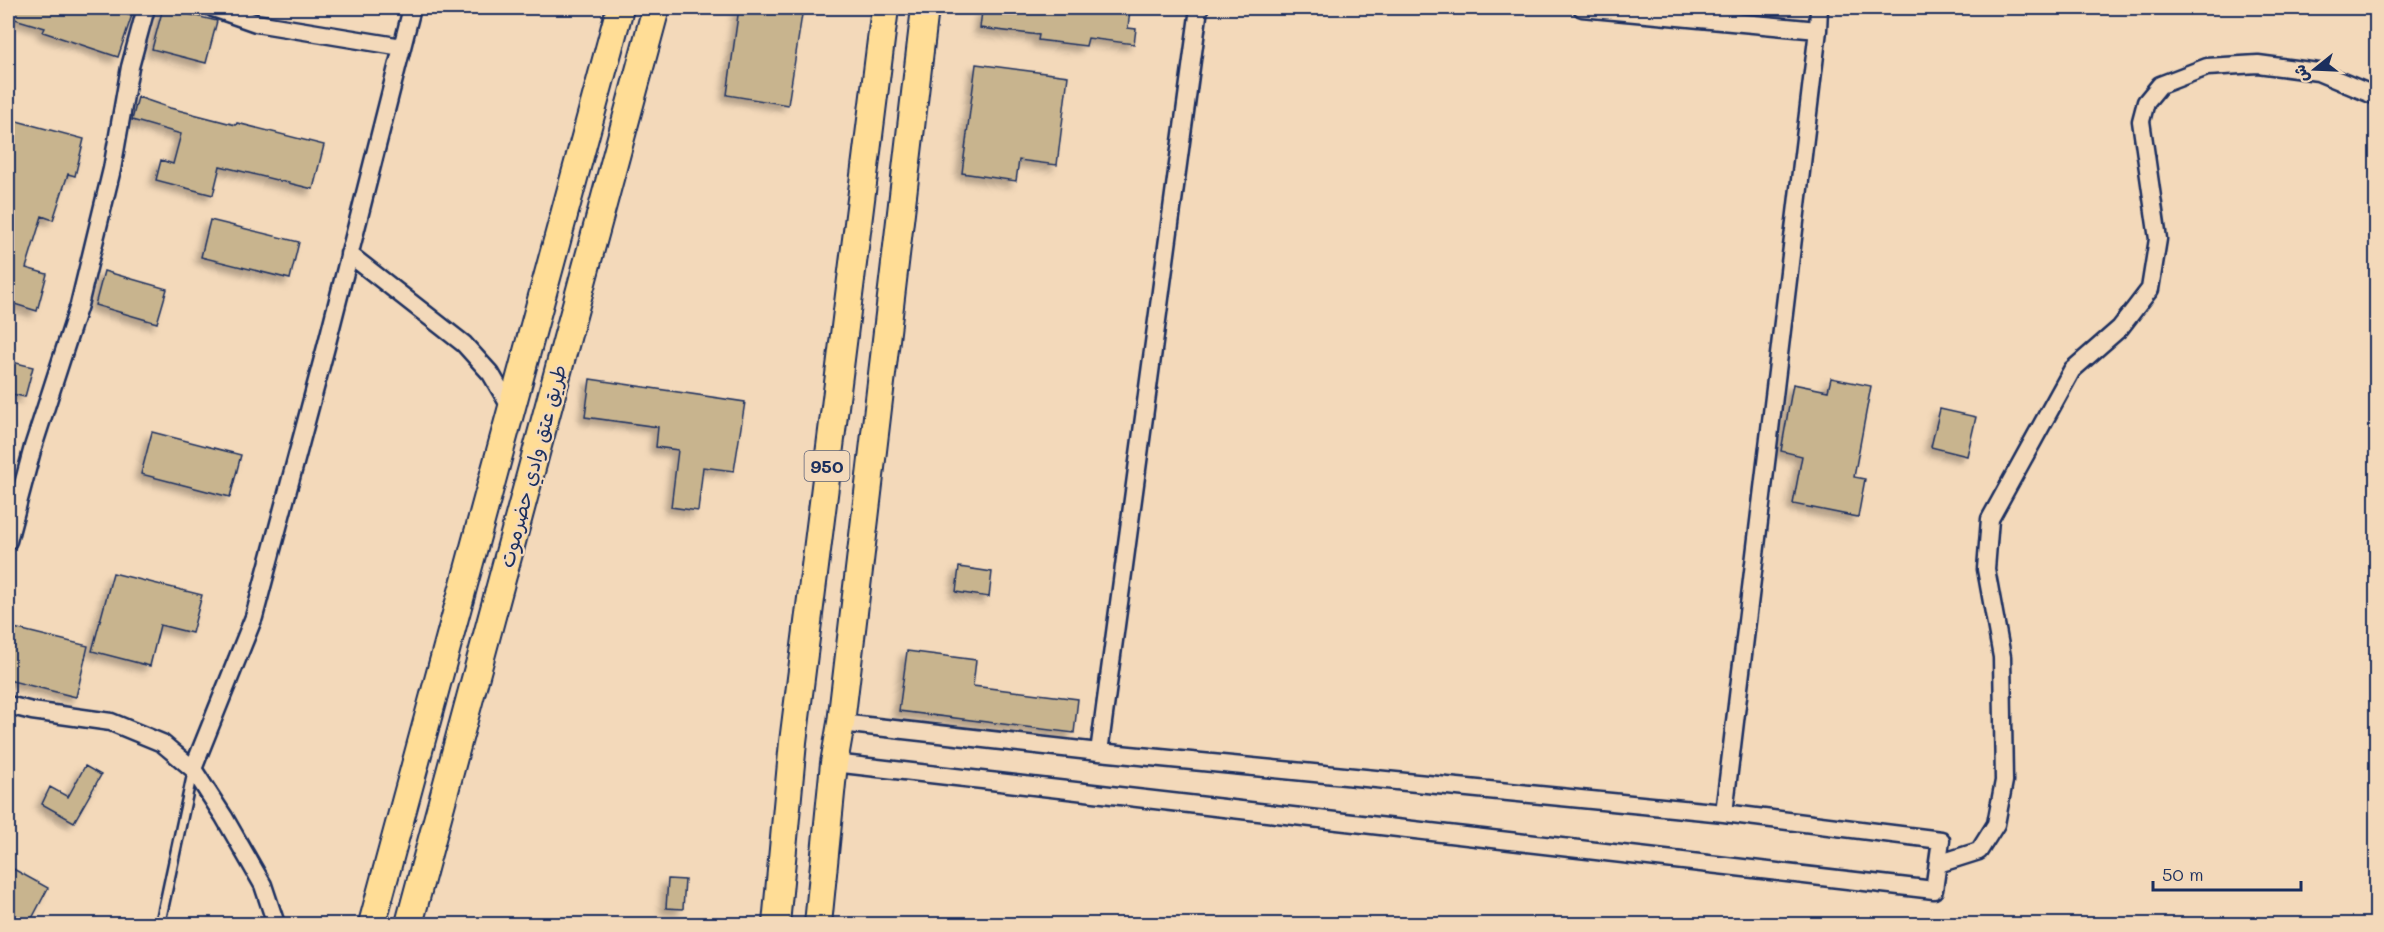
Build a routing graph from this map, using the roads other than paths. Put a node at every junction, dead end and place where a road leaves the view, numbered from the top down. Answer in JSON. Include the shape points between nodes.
{"nodes":[{"id":1,"x":146,"y":8,"type":"edge"},
{"id":2,"x":213,"y":8,"type":"edge"},
{"id":3,"x":412,"y":8,"type":"edge"},
{"id":4,"x":620,"y":8,"type":"edge"},
{"id":5,"x":656,"y":8,"type":"edge"},
{"id":6,"x":885,"y":8,"type":"edge"},
{"id":7,"x":925,"y":8,"type":"edge"},
{"id":8,"x":1199,"y":8,"type":"edge"},
{"id":9,"x":1582,"y":8,"type":"edge"},
{"id":10,"x":1819,"y":8,"type":"edge"},
{"id":11,"x":1818,"y":30,"type":"junction"},
{"id":12,"x":402,"y":47,"type":"junction"},
{"id":13,"x":2376,"y":96,"type":"edge"},
{"id":14,"x":349,"y":254,"type":"junction"},
{"id":15,"x":512,"y":410,"type":"junction"},
{"id":16,"x":8,"y":540,"type":"edge"},
{"id":17,"x":8,"y":705,"type":"edge"},
{"id":18,"x":841,"y":723,"type":"junction"},
{"id":19,"x":1099,"y":752,"type":"junction"},
{"id":20,"x":834,"y":763,"type":"junction"},
{"id":21,"x":193,"y":769,"type":"junction"},
{"id":22,"x":1724,"y":813,"type":"junction"},
{"id":23,"x":1938,"y":864,"type":"junction"},
{"id":24,"x":160,"y":924,"type":"edge"},
{"id":25,"x":276,"y":924,"type":"edge"},
{"id":26,"x":372,"y":924,"type":"edge"},
{"id":27,"x":409,"y":924,"type":"edge"},
{"id":28,"x":776,"y":924,"type":"edge"},
{"id":29,"x":818,"y":924,"type":"edge"}],
"edges":[{"from":1,"to":16,"type":"street","via":[[79,304]]},
{"from":2,"to":12,"type":"street","via":[[256,23]]},
{"from":3,"to":12,"type":"street"},
{"from":4,"to":15,"type":"main road","name":"طريق عتق وادي حضرموت"},
{"from":5,"to":27,"type":"main road","name":"طريق عتق وادي حضرموت"},
{"from":6,"to":28,"type":"main road","name":"950","number":"950","via":[[793,742]]},
{"from":7,"to":18,"type":"main road","number":"950"},
{"from":8,"to":19,"type":"street"},
{"from":9,"to":11,"type":"street"},
{"from":10,"to":11,"type":"street"},
{"from":11,"to":22,"type":"street"},
{"from":12,"to":14,"type":"street"},
{"from":13,"to":23,"type":"street","via":[[2318,72],[2258,64],[2207,67],[2160,85],[2146,102],[2141,121],[2158,239],[2150,289],[2120,328],[2072,370],[1990,519],[1986,569],[2002,657],[2004,781],[1996,824],[1979,850]]},
{"from":14,"to":15,"type":"street","via":[[464,344],[491,374]]},
{"from":14,"to":21,"type":"street","via":[[254,617]]},
{"from":15,"to":26,"type":"main road","name":"طريق عتق وادي حضرموت"},
{"from":17,"to":21,"type":"street","via":[[111,722],[162,744]]},
{"from":18,"to":19,"type":"street"},
{"from":18,"to":20,"type":"main road","number":"950"},
{"from":19,"to":22,"type":"street"},
{"from":20,"to":23,"type":"street","via":[[1934,890]]},
{"from":20,"to":29,"type":"main road","number":"950"},
{"from":21,"to":24,"type":"lane"},
{"from":21,"to":25,"type":"street","via":[[263,885]]},
{"from":22,"to":23,"type":"street","via":[[1941,840]]}]}
